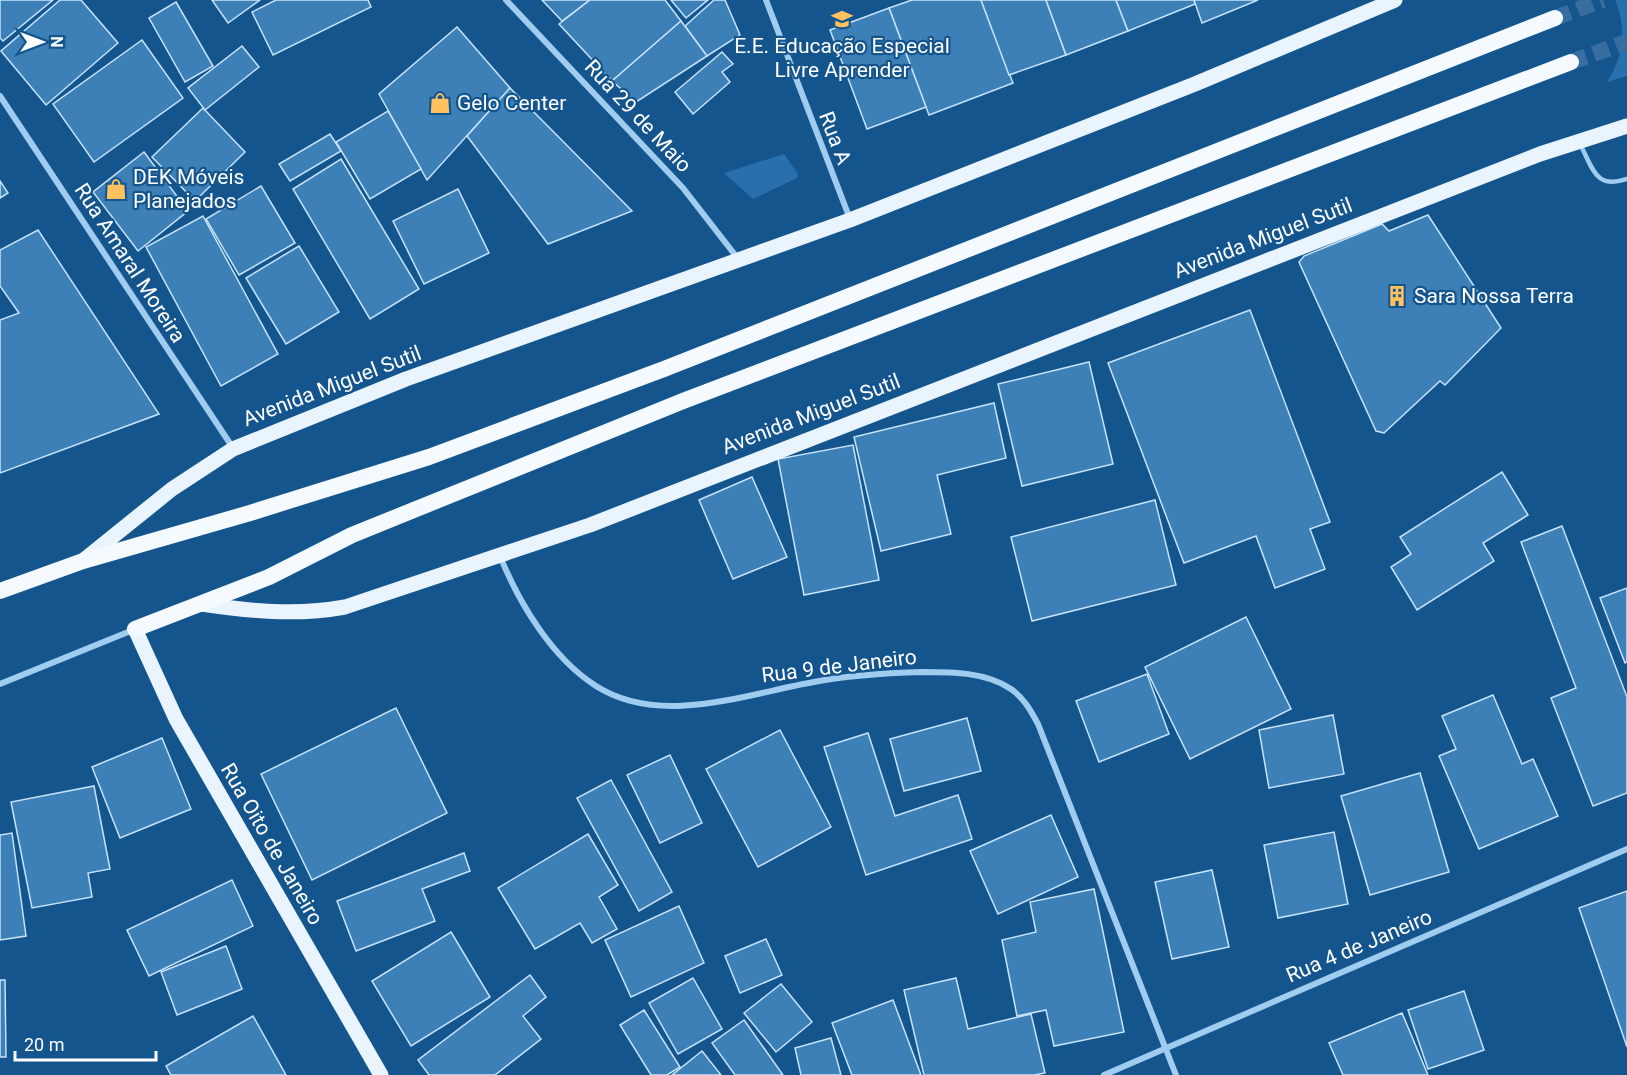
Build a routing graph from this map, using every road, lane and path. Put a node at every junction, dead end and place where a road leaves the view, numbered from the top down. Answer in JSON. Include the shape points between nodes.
{"nodes":[{"id":1,"x":506,"y":0,"type":"edge"},
{"id":2,"x":766,"y":0,"type":"edge"},
{"id":3,"x":1395,"y":0,"type":"edge"},
{"id":4,"x":1555,"y":18,"type":"tunnel mouth"},
{"id":5,"x":1571,"y":63,"type":"tunnel mouth"},
{"id":6,"x":0,"y":96,"type":"edge"},
{"id":7,"x":1627,"y":126,"type":"edge"},
{"id":8,"x":1579,"y":142,"type":"junction"},
{"id":9,"x":1627,"y":179,"type":"edge"},
{"id":10,"x":850,"y":220,"type":"junction"},
{"id":11,"x":740,"y":260,"type":"junction"},
{"id":12,"x":233,"y":449,"type":"junction"},
{"id":13,"x":500,"y":555,"type":"junction"},
{"id":14,"x":82,"y":561,"type":"junction"},
{"id":15,"x":0,"y":591,"type":"edge"},
{"id":16,"x":201,"y":604,"type":"junction"},
{"id":17,"x":135,"y":629,"type":"junction"},
{"id":18,"x":0,"y":684,"type":"edge"},
{"id":19,"x":1627,"y":849,"type":"edge"},
{"id":20,"x":1164,"y":1048,"type":"junction"},
{"id":21,"x":381,"y":1075,"type":"edge"},
{"id":22,"x":1104,"y":1075,"type":"edge"},
{"id":23,"x":1176,"y":1075,"type":"edge"}],
"edges":[{"from":1,"to":11,"type":"street","name":"Rua 29 de Maio","via":[[683,188]]},
{"from":2,"to":10,"type":"street","name":"Rua A"},
{"from":3,"to":10,"type":"main road","name":"Avenida Miguel Sutil"},
{"from":4,"to":14,"type":"highway","name":"Avenida Miguel Sutil","via":[[664,369],[429,457]]},
{"from":5,"to":16,"type":"highway","via":[[672,406],[351,535],[269,577]]},
{"from":6,"to":12,"type":"street","name":"Rua Amaral Moreira"},
{"from":7,"to":8,"type":"main road","name":"Avenida Miguel Sutil"},
{"from":8,"to":9,"type":"lane","via":[[1599,180],[1606,183]]},
{"from":8,"to":13,"type":"main road","name":"Avenida Miguel Sutil","via":[[590,525]]},
{"from":10,"to":11,"type":"main road","name":"Avenida Miguel Sutil"},
{"from":11,"to":12,"type":"main road","name":"Avenida Miguel Sutil","via":[[406,380]]},
{"from":12,"to":14,"type":"main road","name":"Avenida Miguel Sutil","via":[[172,489]]},
{"from":13,"to":16,"type":"main road","name":"Avenida Miguel Sutil","via":[[313,613]]},
{"from":13,"to":20,"type":"street","name":"Rua 9 de Janeiro","via":[[528,610],[564,660],[596,687],[624,699],[660,705],[698,704],[817,681],[892,673],[962,674],[990,678],[1011,689],[1025,701],[1038,724]]},
{"from":14,"to":15,"type":"highway","name":"Avenida Miguel Sutil"},
{"from":16,"to":17,"type":"highway","name":"Avenida Miguel Sutil"},
{"from":17,"to":18,"type":"street","name":"Avenida Miguel Sutil"},
{"from":17,"to":21,"type":"main road","name":"Rua Oito de Janeiro","via":[[176,719]]},
{"from":19,"to":20,"type":"street","name":"Rua 4 de Janeiro"},
{"from":20,"to":22,"type":"street","name":"Rua 4 de Janeiro"},
{"from":20,"to":23,"type":"street","name":"Rua 9 de Janeiro"}]}
